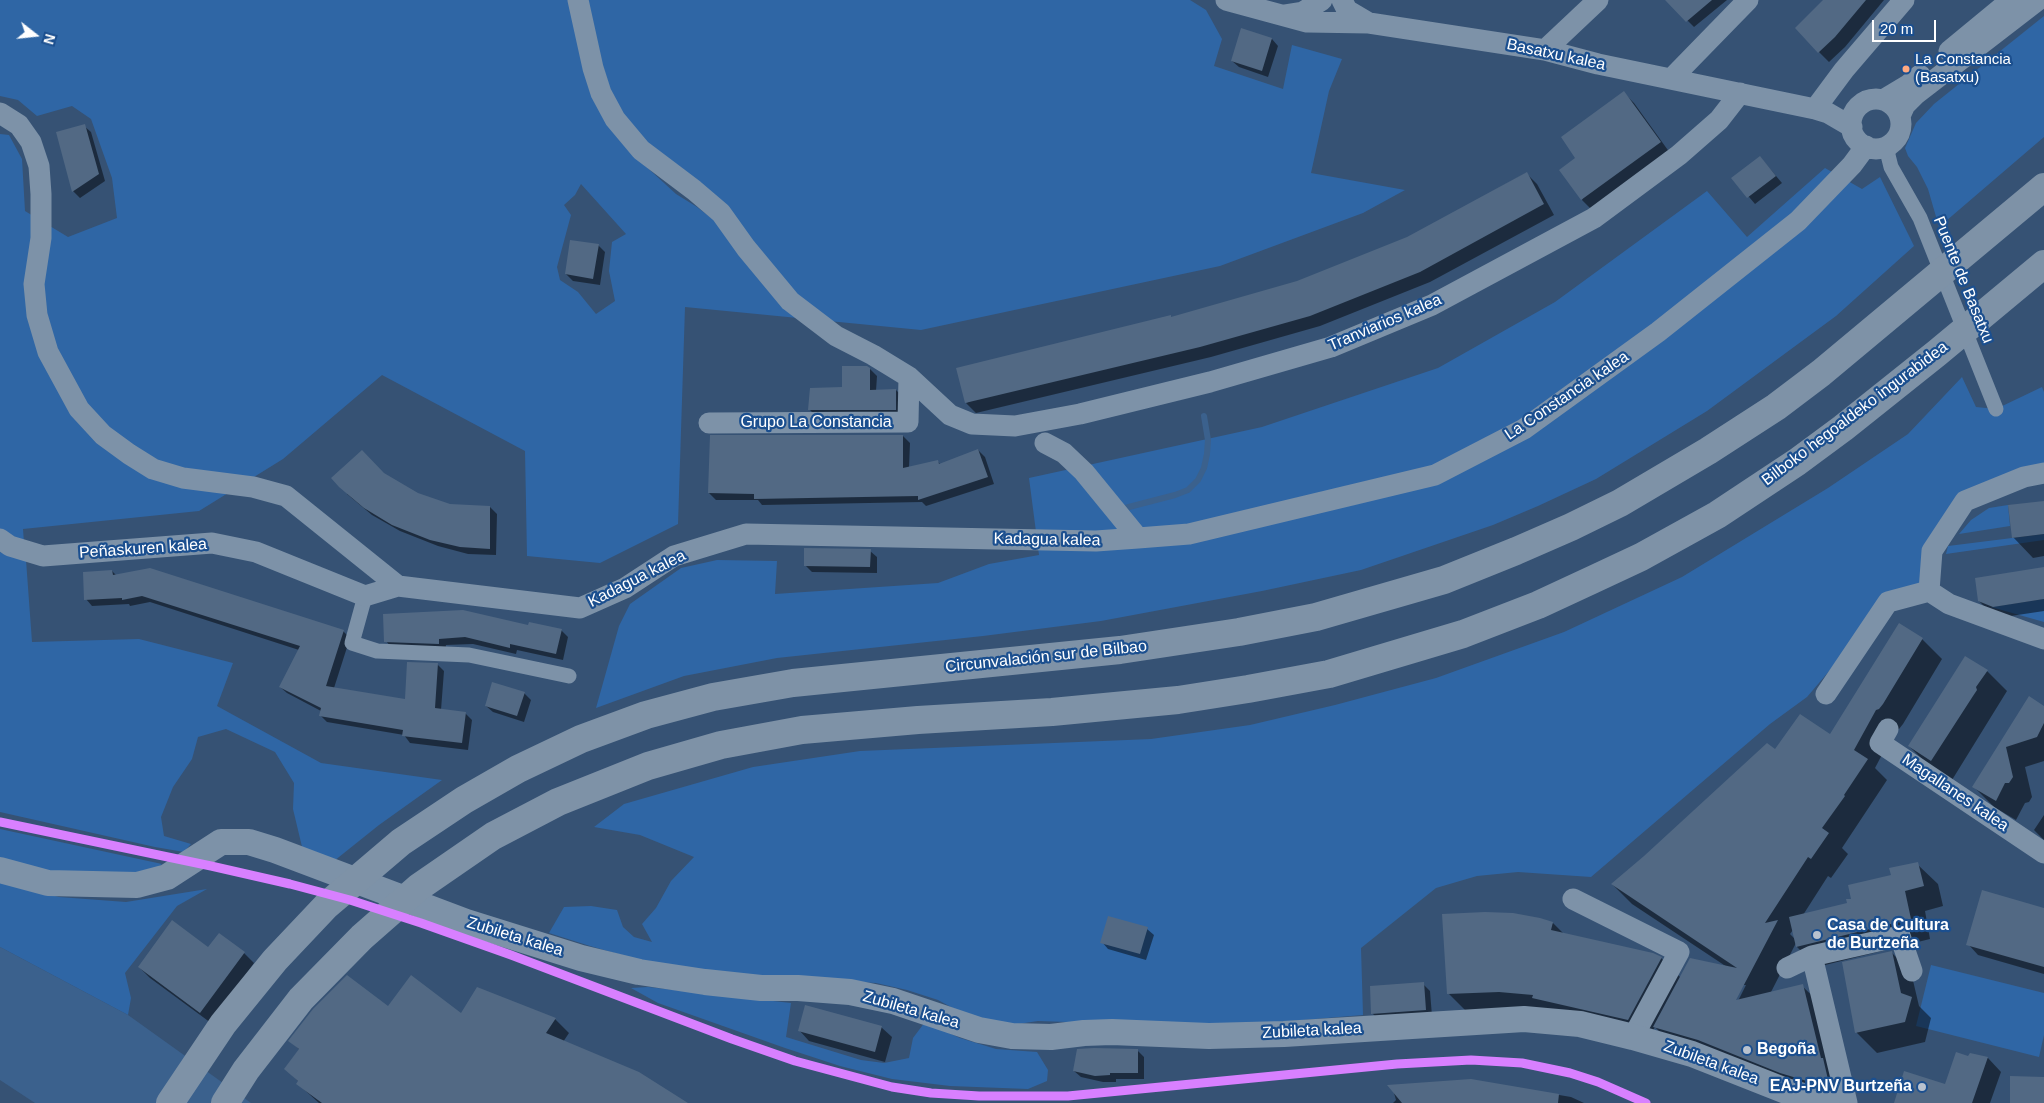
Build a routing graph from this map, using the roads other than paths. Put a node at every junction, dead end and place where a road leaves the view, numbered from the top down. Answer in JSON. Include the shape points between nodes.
{"nodes":[{"id":1,"x":578,"y":0,"type":"edge"},
{"id":2,"x":1226,"y":0,"type":"edge"},
{"id":3,"x":1322,"y":0,"type":"edge"},
{"id":4,"x":1342,"y":0,"type":"edge"},
{"id":5,"x":1598,"y":0,"type":"edge"},
{"id":6,"x":1748,"y":0,"type":"edge"},
{"id":7,"x":1904,"y":0,"type":"edge"},
{"id":8,"x":2010,"y":0,"type":"edge"},
{"id":9,"x":2038,"y":0,"type":"edge"},
{"id":10,"x":1281,"y":15,"type":"junction"},
{"id":11,"x":1369,"y":23,"type":"junction"},
{"id":12,"x":1545,"y":50,"type":"junction"},
{"id":13,"x":1671,"y":79,"type":"junction"},
{"id":14,"x":1740,"y":93,"type":"junction"},
{"id":15,"x":1883,"y":100,"type":"junction"},
{"id":16,"x":1860,"y":106,"type":"junction"},
{"id":17,"x":1821,"y":111,"type":"junction"},
{"id":18,"x":0,"y":113,"type":"edge"},
{"id":19,"x":1900,"y":116,"type":"junction"},
{"id":20,"x":1852,"y":127,"type":"junction"},
{"id":21,"x":1881,"y":154,"type":"junction"},
{"id":22,"x":2044,"y":187,"type":"edge"},
{"id":23,"x":2044,"y":264,"type":"edge"},
{"id":24,"x":909,"y":377,"type":"junction"},
{"id":25,"x":1996,"y":409,"type":"dead end"},
{"id":26,"x":709,"y":423,"type":"dead end"},
{"id":27,"x":1046,"y":443,"type":"dead end"},
{"id":28,"x":2044,"y":473,"type":"edge"},
{"id":29,"x":1138,"y":538,"type":"junction"},
{"id":30,"x":0,"y":539,"type":"edge"},
{"id":31,"x":398,"y":586,"type":"junction"},
{"id":32,"x":1929,"y":590,"type":"junction"},
{"id":33,"x":365,"y":596,"type":"junction"},
{"id":34,"x":2044,"y":639,"type":"edge"},
{"id":35,"x":569,"y":676,"type":"dead end"},
{"id":36,"x":1826,"y":694,"type":"dead end"},
{"id":37,"x":1888,"y":729,"type":"dead end"},
{"id":38,"x":2044,"y":853,"type":"edge"},
{"id":39,"x":0,"y":870,"type":"edge"},
{"id":40,"x":1573,"y":900,"type":"dead end"},
{"id":41,"x":1812,"y":956,"type":"junction"},
{"id":42,"x":1787,"y":968,"type":"dead end"},
{"id":43,"x":1912,"y":971,"type":"dead end"},
{"id":44,"x":1634,"y":1037,"type":"junction"},
{"id":45,"x":1789,"y":1097,"type":"edge"},
{"id":46,"x":170,"y":1103,"type":"edge"},
{"id":47,"x":225,"y":1103,"type":"edge"},
{"id":48,"x":1827,"y":1103,"type":"edge"},
{"id":49,"x":1847,"y":1103,"type":"edge"}],
"edges":[{"from":1,"to":24,"type":"street","via":[[601,92],[615,119],[641,150],[721,214],[790,300],[836,336]]},
{"from":2,"to":10,"type":"street","name":"Basatxu kalea"},
{"from":3,"to":10,"type":"street","name":"Basatxu kalea","via":[[1303,12]]},
{"from":4,"to":11,"type":"street","via":[[1347,10]]},
{"from":5,"to":12,"type":"street"},
{"from":6,"to":13,"type":"street"},
{"from":7,"to":17,"type":"street","via":[[1844,70]]},
{"from":8,"to":15,"type":"street","via":[[1908,85]]},
{"from":9,"to":19,"type":"street","via":[[1915,95]]},
{"from":10,"to":11,"type":"street","name":"Basatxu kalea","via":[[1307,22]]},
{"from":11,"to":12,"type":"street","name":"Basatxu kalea"},
{"from":12,"to":13,"type":"street","name":"Basatxu kalea"},
{"from":13,"to":14,"type":"street","name":"Basatxu kalea"},
{"from":14,"to":17,"type":"street","name":"Basatxu kalea"},
{"from":14,"to":24,"type":"street","name":"Tranviarios kalea","via":[[1719,120],[1679,155],[1594,218],[1432,305],[1331,347],[1210,382],[1080,414],[1015,426],[972,424],[950,414]]},
{"from":15,"to":16,"type":"street","via":[[1870,100]]},
{"from":15,"to":19,"type":"street"},
{"from":16,"to":17,"type":"street","name":"Basatxu kalea"},
{"from":16,"to":20,"type":"street","via":[[1853,116]]},
{"from":17,"to":20,"type":"street","name":"Basatxu kalea"},
{"from":18,"to":31,"type":"street","via":[[19,125],[32,142],[39,166],[41,238],[34,284],[37,316],[48,352],[80,409],[103,435],[153,469],[183,478],[253,487],[286,496]]},
{"from":19,"to":21,"type":"street","via":[[1897,138]]},
{"from":20,"to":21,"type":"street","via":[[1859,142]]},
{"from":21,"to":25,"type":"street","name":"Puente de Basatxu","via":[[1920,218]]},
{"from":21,"to":29,"type":"street","name":"La Constancia kalea","via":[[1852,165],[1790,227],[1658,332],[1524,429],[1435,475],[1189,534]]},
{"from":22,"to":46,"type":"highway","name":"Circunvalación sur de Bilbao","via":[[1776,407],[1675,472],[1571,527],[1444,580],[1316,617],[1239,632],[1120,650],[793,683],[713,697],[618,725],[518,769],[401,842],[327,905],[275,960],[223,1024]]},
{"from":23,"to":47,"type":"highway","name":"Bilboko hegoaldeko ingurabidea","via":[[1937,354],[1797,462],[1717,515],[1641,557],[1554,598],[1463,634],[1329,674],[1178,700],[802,730],[722,745],[648,766],[558,802],[494,836],[419,887],[362,937],[301,999],[246,1070]]},
{"from":24,"to":26,"type":"street","name":"Grupo La Constancia","via":[[908,422]]},
{"from":27,"to":29,"type":"street","via":[[1064,453],[1084,472]]},
{"from":28,"to":32,"type":"street","via":[[2024,477],[1965,501],[1932,550]]},
{"from":29,"to":31,"type":"street","name":"Kadagua kalea","via":[[1096,541],[746,534],[674,556],[625,588],[580,608]]},
{"from":30,"to":33,"type":"street","name":"Peñaskuren kalea","via":[[10,546],[43,556],[212,543],[256,552]]},
{"from":31,"to":33,"type":"street"},
{"from":32,"to":34,"type":"street","via":[[1948,604]]},
{"from":32,"to":36,"type":"street","via":[[1888,602]]},
{"from":33,"to":35,"type":"street","via":[[352,644],[377,651],[469,655]]},
{"from":37,"to":38,"type":"street","name":"Magallanes kalea","via":[[1880,743]]},
{"from":39,"to":44,"type":"street","name":"Zubileta kalea","via":[[48,883],[137,885],[167,877],[221,842],[249,842],[466,922],[591,960],[639,972],[705,982],[850,992],[893,1001],[979,1030],[1012,1036],[1052,1037],[1112,1032],[1228,1036],[1524,1019],[1580,1024]]},
{"from":40,"to":44,"type":"street","via":[[1679,952]]},
{"from":41,"to":42,"type":"street"},
{"from":41,"to":43,"type":"street","via":[[1900,936]]},
{"from":41,"to":49,"type":"street"},
{"from":44,"to":45,"type":"street","name":"Zubileta kalea","via":[[1692,1054]]},
{"from":45,"to":48,"type":"street","name":"Zubileta kalea"}]}
